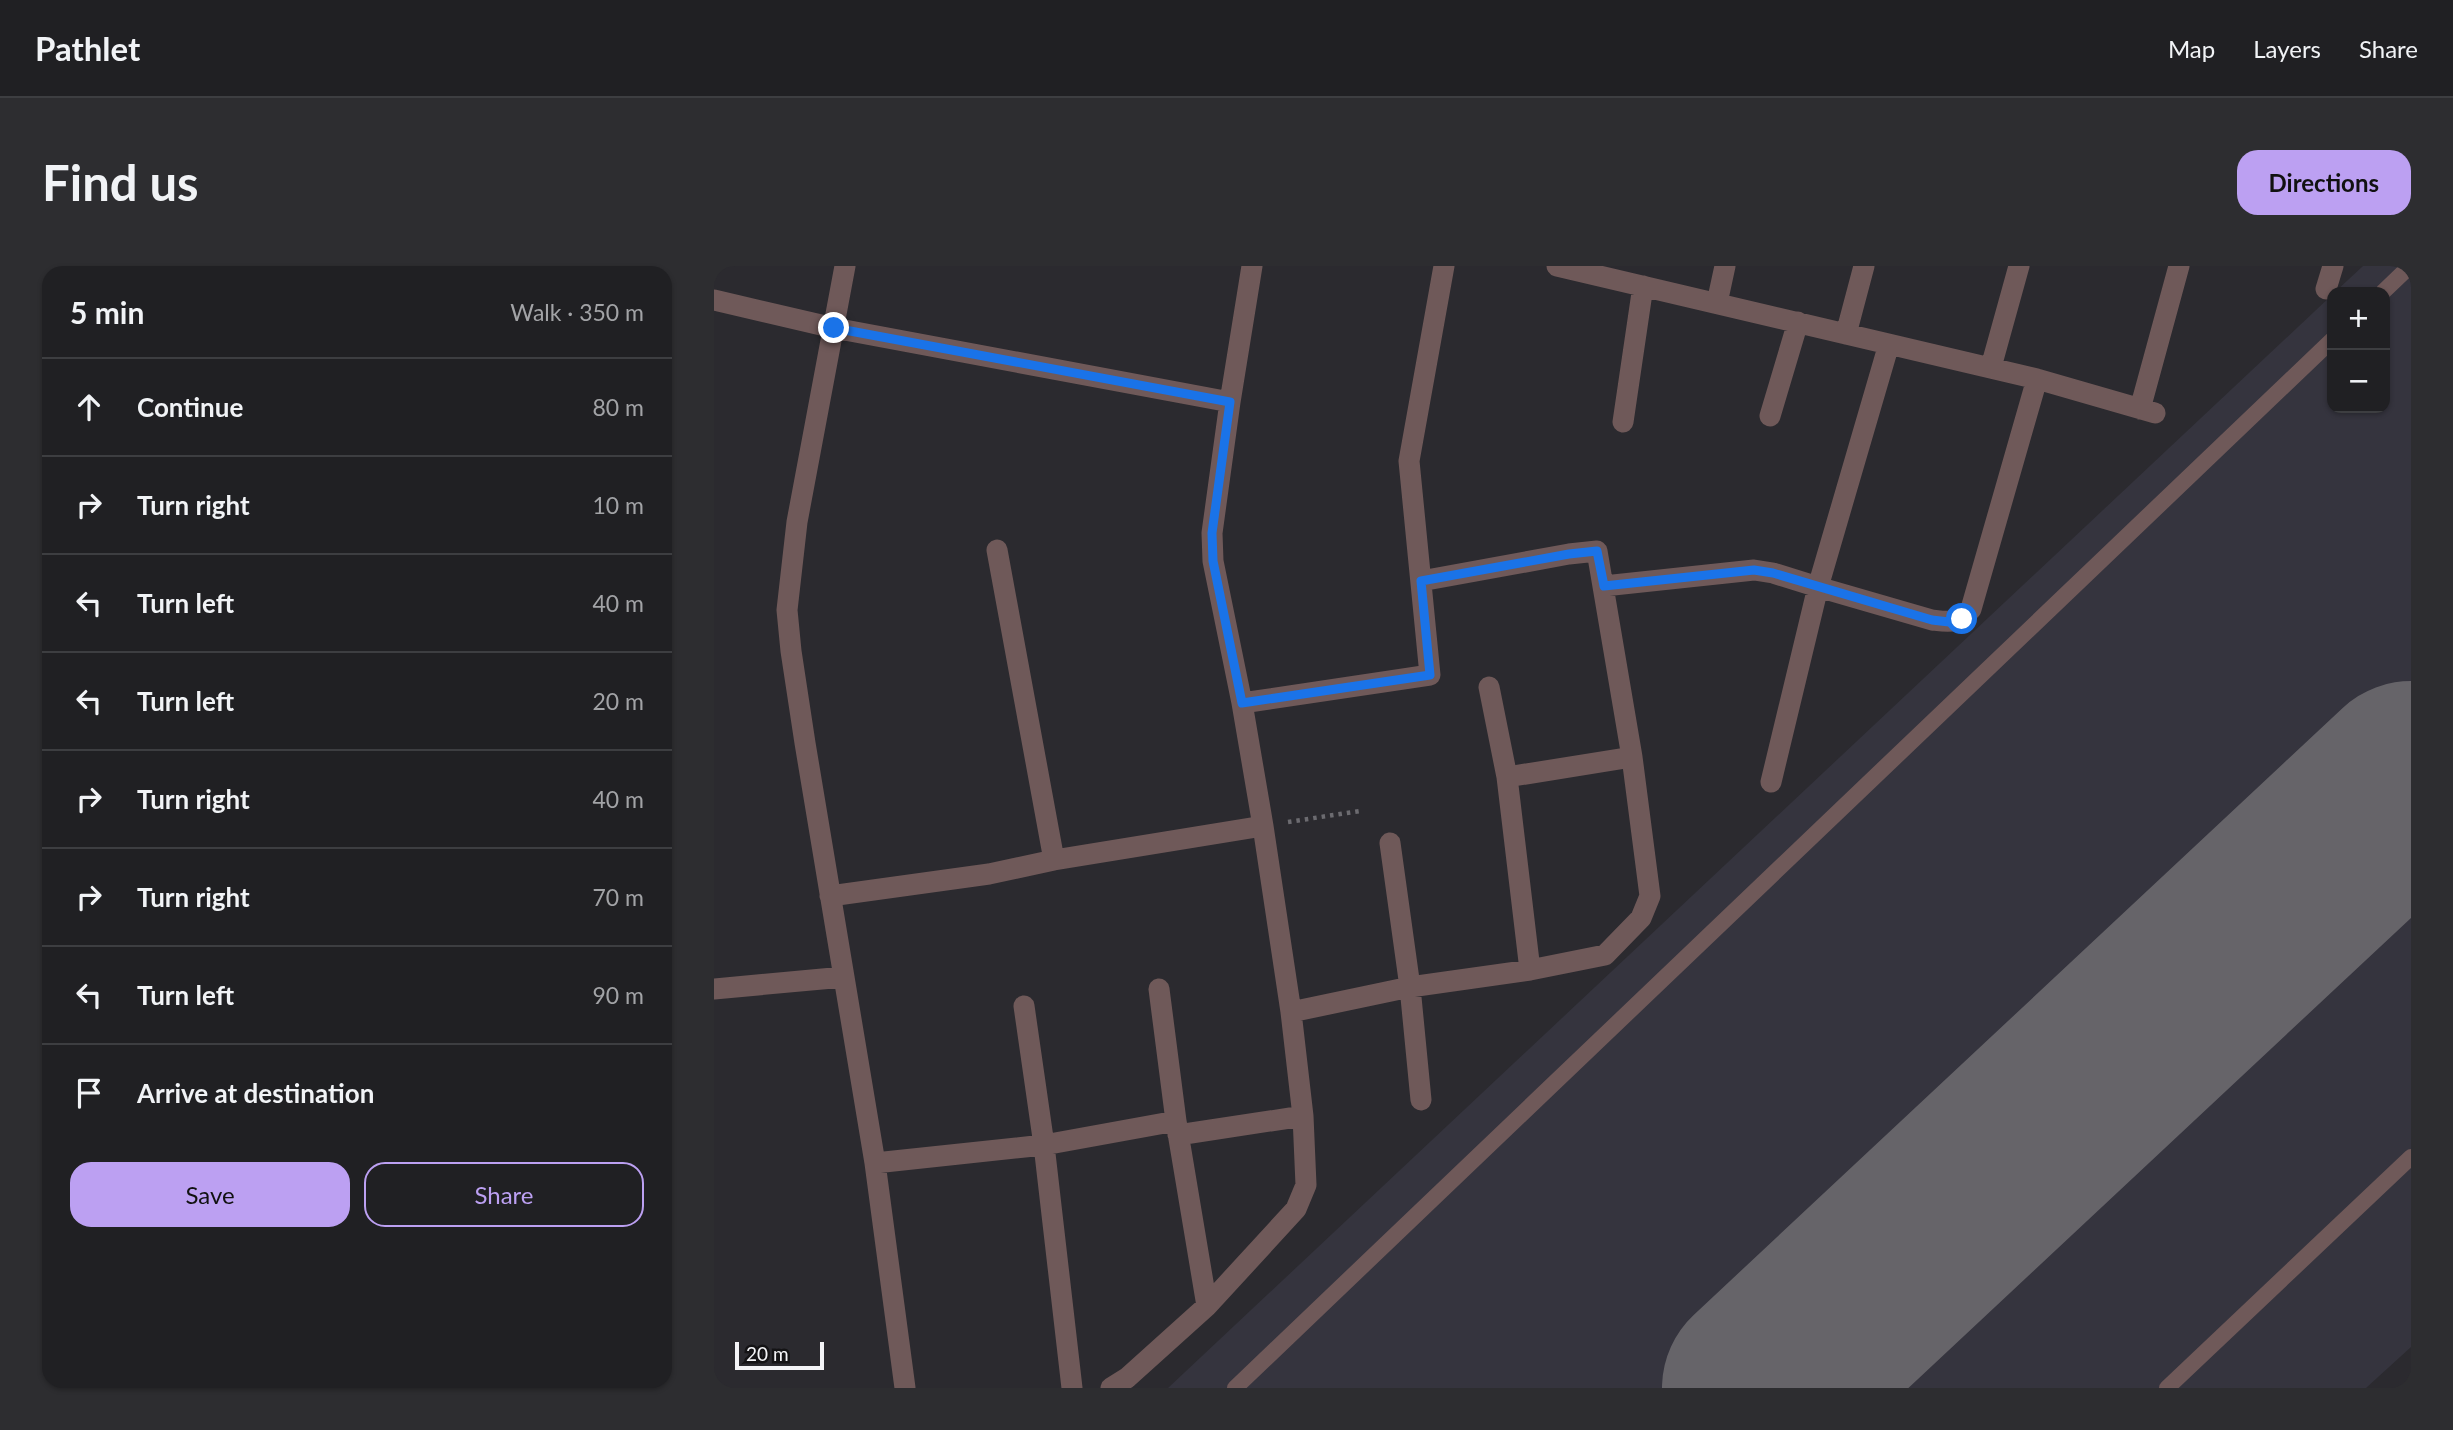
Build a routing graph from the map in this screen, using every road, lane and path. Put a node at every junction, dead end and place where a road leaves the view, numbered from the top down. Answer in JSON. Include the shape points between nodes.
{"nodes":[{"id":1,"x":845,"y":266,"type":"edge"},
{"id":2,"x":1252,"y":266,"type":"edge"},
{"id":3,"x":1444,"y":266,"type":"edge"},
{"id":4,"x":1557,"y":266,"type":"edge"},
{"id":5,"x":1725,"y":266,"type":"edge"},
{"id":6,"x":1864,"y":266,"type":"edge"},
{"id":7,"x":2019,"y":266,"type":"edge"},
{"id":8,"x":2179,"y":266,"type":"edge"},
{"id":9,"x":2333,"y":266,"type":"edge"},
{"id":10,"x":2410,"y":266,"type":"edge"},
{"id":11,"x":1643,"y":286,"type":"junction"},
{"id":12,"x":2388,"y":287,"type":"edge"},
{"id":13,"x":2326,"y":289,"type":"dead end"},
{"id":14,"x":714,"y":300,"type":"edge"},
{"id":15,"x":1717,"y":303,"type":"junction"},
{"id":16,"x":1798,"y":322,"type":"junction"},
{"id":17,"x":834,"y":328,"type":"junction"},
{"id":18,"x":1846,"y":334,"type":"junction"},
{"id":19,"x":1889,"y":344,"type":"junction"},
{"id":20,"x":2327,"y":345,"type":"edge"},
{"id":21,"x":1991,"y":368,"type":"junction"},
{"id":22,"x":2037,"y":379,"type":"junction"},
{"id":23,"x":1230,"y":402,"type":"junction"},
{"id":24,"x":1770,"y":416,"type":"dead end"},
{"id":25,"x":1623,"y":422,"type":"dead end"},
{"id":26,"x":997,"y":550,"type":"dead end"},
{"id":27,"x":1421,"y":581,"type":"junction"},
{"id":28,"x":1604,"y":586,"type":"junction"},
{"id":29,"x":1818,"y":587,"type":"junction"},
{"id":30,"x":1489,"y":687,"type":"dead end"},
{"id":31,"x":1242,"y":703,"type":"junction"},
{"id":32,"x":1632,"y":757,"type":"junction"},
{"id":33,"x":1507,"y":778,"type":"junction"},
{"id":34,"x":1771,"y":782,"type":"dead end"},
{"id":35,"x":1360,"y":811,"type":"dead end"},
{"id":36,"x":1263,"y":826,"type":"junction"},
{"id":37,"x":1390,"y":843,"type":"dead end"},
{"id":38,"x":1054,"y":860,"type":"junction"},
{"id":39,"x":830,"y":896,"type":"junction"},
{"id":40,"x":1530,"y":970,"type":"junction"},
{"id":41,"x":844,"y":977,"type":"junction"},
{"id":42,"x":1410,"y":988,"type":"junction"},
{"id":43,"x":714,"y":989,"type":"edge"},
{"id":44,"x":1158,"y":989,"type":"dead end"},
{"id":45,"x":1024,"y":1006,"type":"dead end"},
{"id":46,"x":1291,"y":1012,"type":"junction"},
{"id":47,"x":1422,"y":1100,"type":"dead end"},
{"id":48,"x":1303,"y":1116,"type":"junction"},
{"id":49,"x":1177,"y":1128,"type":"junction"},
{"id":50,"x":1044,"y":1145,"type":"junction"},
{"id":51,"x":2411,"y":1157,"type":"edge"},
{"id":52,"x":875,"y":1163,"type":"junction"},
{"id":53,"x":1207,"y":1306,"type":"junction"},
{"id":54,"x":905,"y":1388,"type":"edge"},
{"id":55,"x":1072,"y":1388,"type":"edge"},
{"id":56,"x":1111,"y":1388,"type":"edge"},
{"id":57,"x":1235,"y":1388,"type":"edge"},
{"id":58,"x":2167,"y":1388,"type":"edge"}],
"edges":[{"from":1,"to":17,"type":"street"},
{"from":2,"to":23,"type":"street"},
{"from":3,"to":27,"type":"street","via":[[1409,461]]},
{"from":4,"to":11,"type":"street"},
{"from":5,"to":15,"type":"street"},
{"from":6,"to":18,"type":"street"},
{"from":7,"to":21,"type":"street"},
{"from":8,"to":22,"type":"street","via":[[2148,411]]},
{"from":9,"to":13,"type":"street"},
{"from":10,"to":12,"type":"lane"},
{"from":11,"to":15,"type":"street"},
{"from":11,"to":25,"type":"street"},
{"from":14,"to":17,"type":"street"},
{"from":15,"to":16,"type":"street"},
{"from":16,"to":18,"type":"street"},
{"from":16,"to":24,"type":"street"},
{"from":17,"to":23,"type":"street"},
{"from":17,"to":39,"type":"street","via":[[797,522],[788,610]]},
{"from":18,"to":19,"type":"street"},
{"from":19,"to":21,"type":"street"},
{"from":19,"to":29,"type":"street"},
{"from":20,"to":57,"type":"lane"},
{"from":21,"to":22,"type":"street"},
{"from":22,"to":29,"type":"street","via":[[1982,572],[1962,619],[1932,620]]},
{"from":23,"to":31,"type":"street","via":[[1212,533],[1213,561]]},
{"from":26,"to":38,"type":"street"},
{"from":27,"to":28,"type":"street","via":[[1597,551]]},
{"from":27,"to":31,"type":"street","via":[[1430,675]]},
{"from":28,"to":29,"type":"street","via":[[1754,570]]},
{"from":28,"to":32,"type":"street"},
{"from":29,"to":34,"type":"street"},
{"from":30,"to":33,"type":"street"},
{"from":31,"to":36,"type":"street"},
{"from":32,"to":33,"type":"street"},
{"from":32,"to":40,"type":"street","via":[[1650,896],[1647,908],[1605,955]]},
{"from":33,"to":40,"type":"street"},
{"from":35,"to":36,"type":"path"},
{"from":36,"to":38,"type":"street"},
{"from":36,"to":46,"type":"street"},
{"from":37,"to":42,"type":"street"},
{"from":38,"to":39,"type":"street","via":[[989,874]]},
{"from":39,"to":41,"type":"street"},
{"from":40,"to":42,"type":"street"},
{"from":41,"to":43,"type":"street"},
{"from":41,"to":52,"type":"street"},
{"from":42,"to":46,"type":"street"},
{"from":42,"to":47,"type":"street"},
{"from":44,"to":49,"type":"street"},
{"from":45,"to":50,"type":"street"},
{"from":46,"to":48,"type":"street"},
{"from":48,"to":49,"type":"street"},
{"from":48,"to":53,"type":"street","via":[[1306,1185],[1296,1209]]},
{"from":49,"to":50,"type":"street"},
{"from":49,"to":53,"type":"street"},
{"from":50,"to":52,"type":"street"},
{"from":50,"to":55,"type":"street"},
{"from":51,"to":58,"type":"lane"},
{"from":52,"to":54,"type":"street"},
{"from":53,"to":56,"type":"street"}]}
